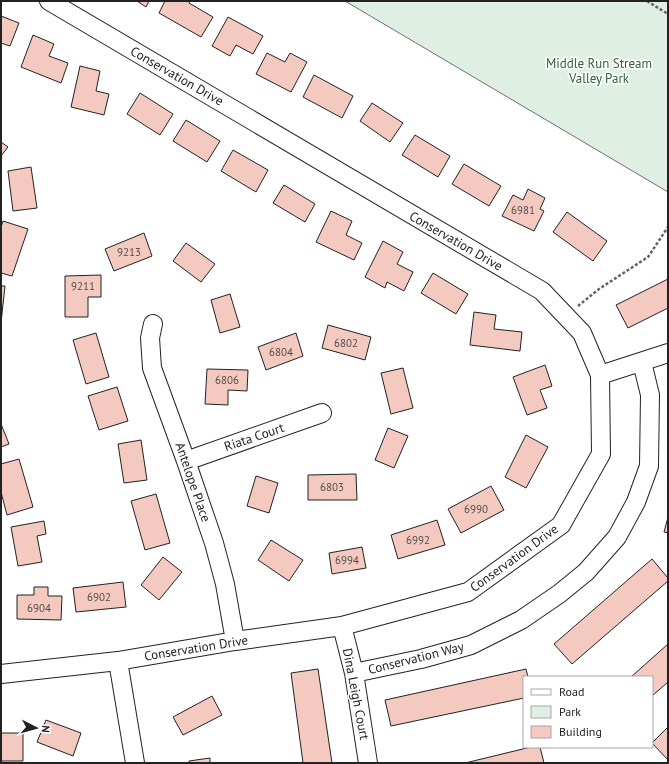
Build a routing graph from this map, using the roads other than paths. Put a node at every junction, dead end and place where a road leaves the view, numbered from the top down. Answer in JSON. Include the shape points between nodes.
{"nodes":[{"id":1,"x":49,"y":1,"type":"edge"},
{"id":2,"x":153,"y":324,"type":"dead end"},
{"id":3,"x":668,"y":353,"type":"edge"},
{"id":4,"x":642,"y":362,"type":"junction"},
{"id":5,"x":600,"y":375,"type":"junction"},
{"id":6,"x":322,"y":413,"type":"dead end"},
{"id":7,"x":186,"y":461,"type":"junction"},
{"id":8,"x":342,"y":626,"type":"junction"},
{"id":9,"x":235,"y":641,"type":"junction"},
{"id":10,"x":118,"y":661,"type":"junction"},
{"id":11,"x":354,"y":673,"type":"junction"},
{"id":12,"x":1,"y":674,"type":"edge"},
{"id":13,"x":135,"y":763,"type":"edge"},
{"id":14,"x":368,"y":763,"type":"edge"}],
"edges":[{"from":1,"to":5,"type":"street","name":"Conservation Drive","via":[[542,291],[582,334]]},
{"from":2,"to":7,"type":"street","name":"Antelope Place","via":[[150,338],[152,368]]},
{"from":3,"to":4,"type":"street"},
{"from":4,"to":5,"type":"street"},
{"from":4,"to":11,"type":"street","name":"Conservation Way","via":[[650,395],[649,466],[636,502],[617,538],[586,572],[521,620],[471,645]]},
{"from":5,"to":8,"type":"street","name":"Conservation Drive","via":[[601,454],[561,525],[468,592]]},
{"from":6,"to":7,"type":"street","name":"Riata Court"},
{"from":7,"to":9,"type":"street","name":"Antelope Place","via":[[214,543],[225,584]]},
{"from":8,"to":9,"type":"street","name":"Conservation Drive"},
{"from":8,"to":11,"type":"street","name":"Dina Leigh Court"},
{"from":9,"to":10,"type":"street","name":"Conservation Drive"},
{"from":10,"to":12,"type":"street","name":"Conservation Drive"},
{"from":10,"to":13,"type":"street"},
{"from":11,"to":14,"type":"street","name":"Dina Leigh Court"}]}
